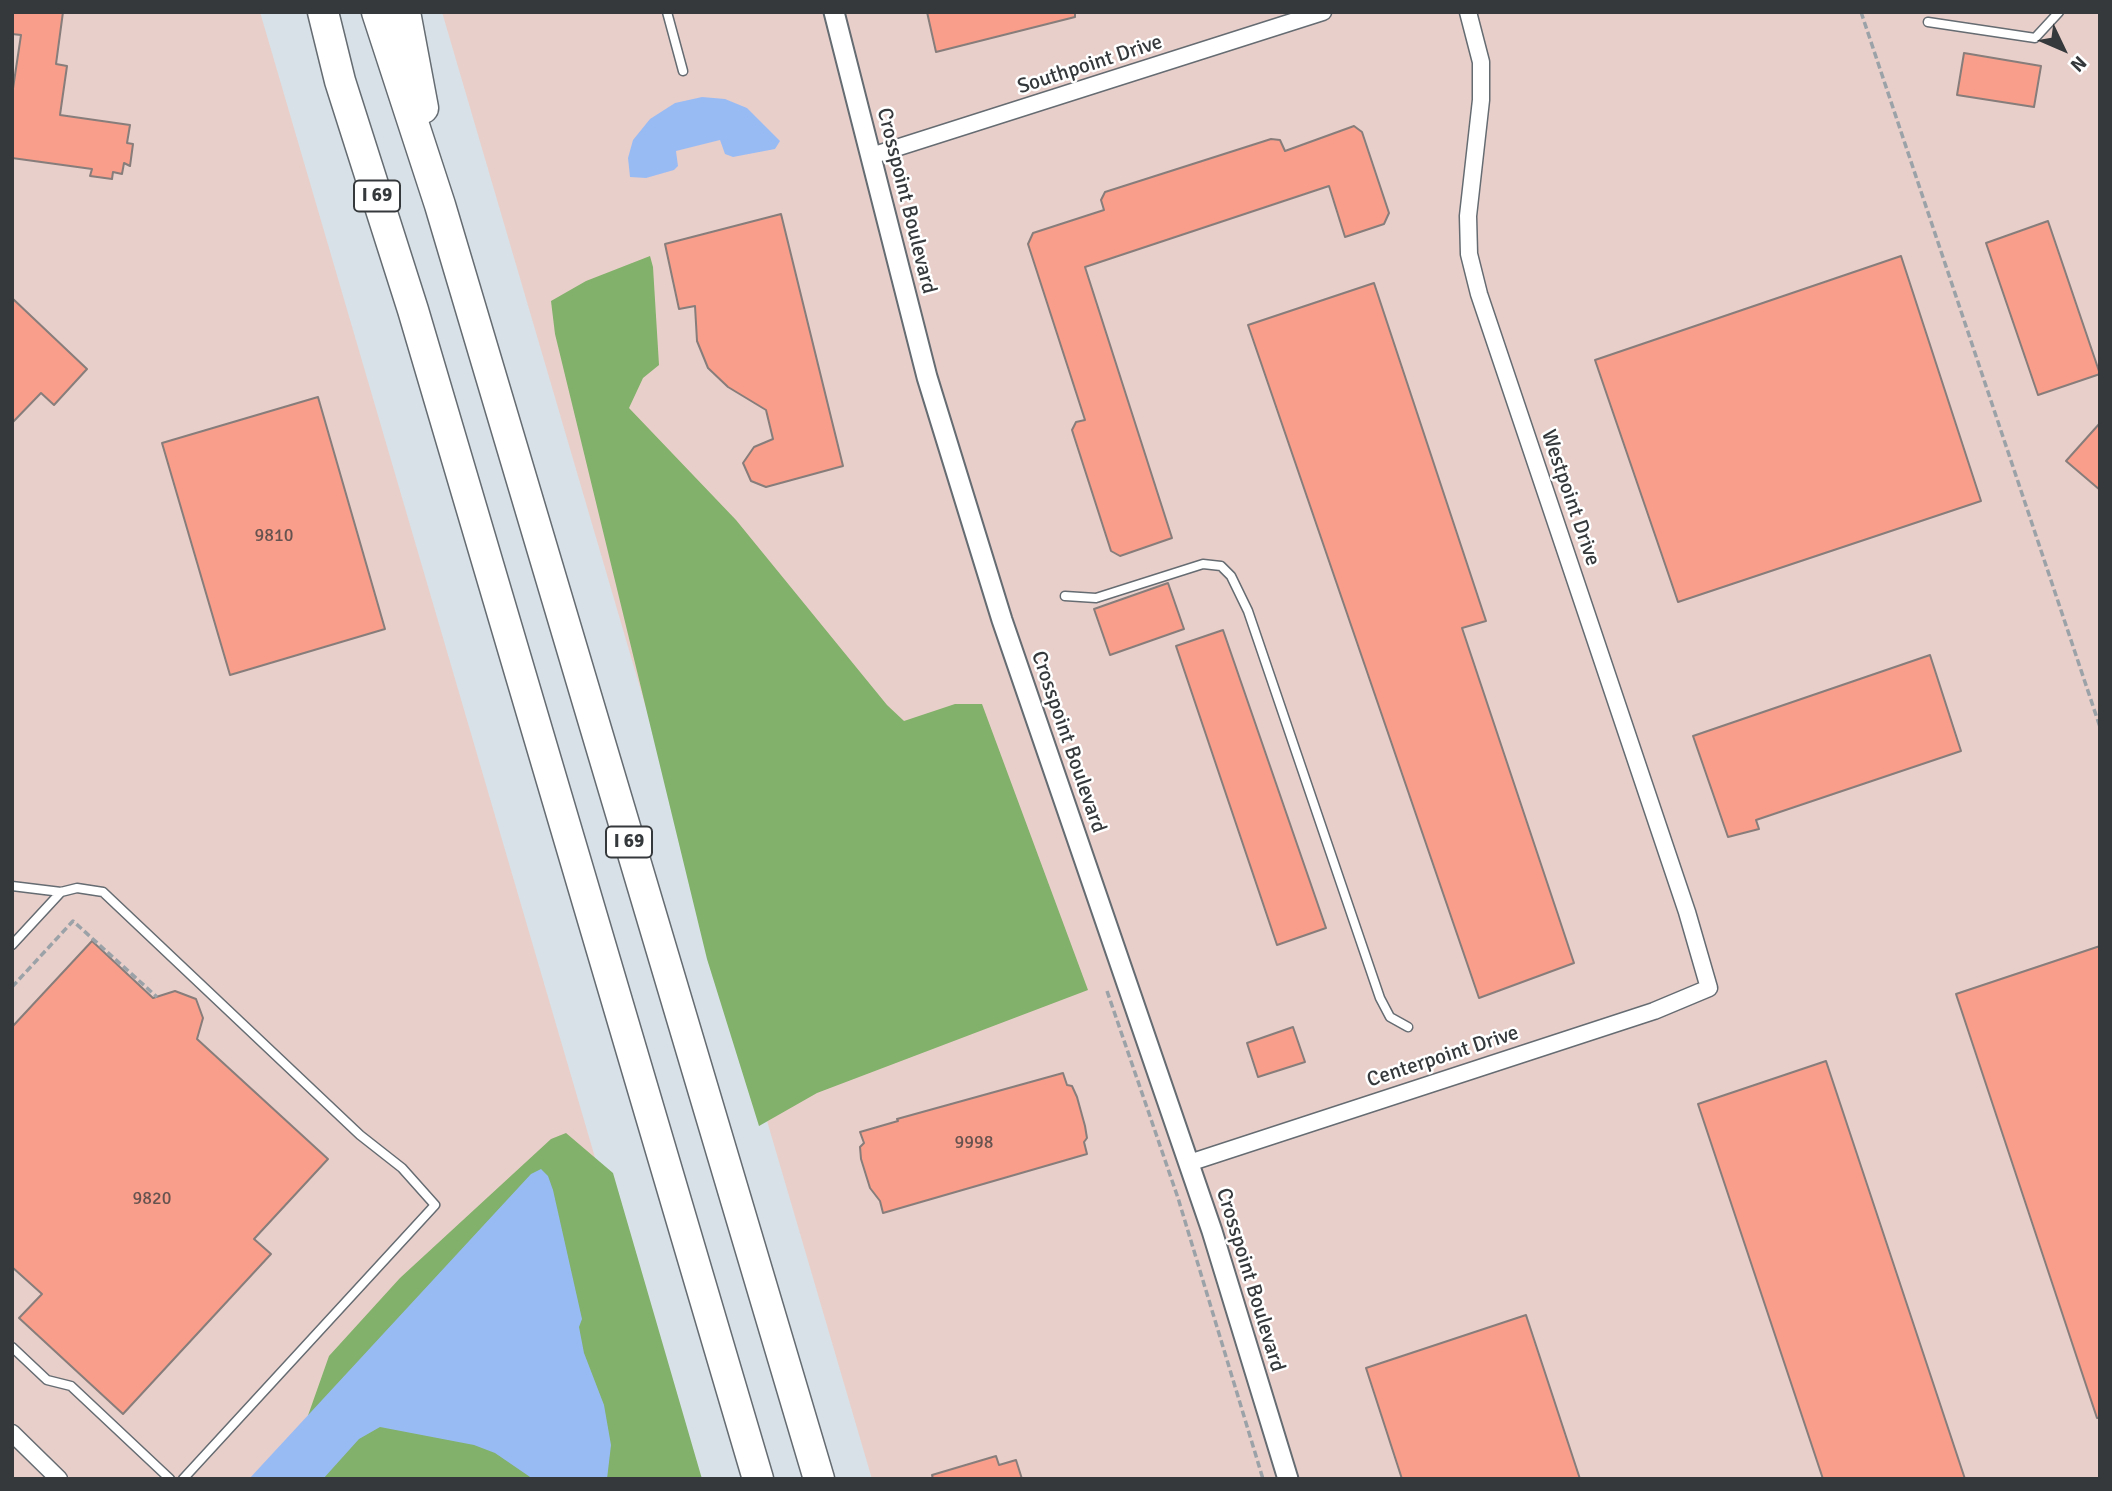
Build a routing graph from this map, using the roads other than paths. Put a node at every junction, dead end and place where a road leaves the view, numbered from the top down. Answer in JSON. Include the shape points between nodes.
{"nodes":[{"id":1,"x":308,"y":12,"type":"edge"},
{"id":2,"x":323,"y":12,"type":"edge"},
{"id":3,"x":377,"y":12,"type":"edge"},
{"id":4,"x":405,"y":12,"type":"edge"},
{"id":5,"x":667,"y":12,"type":"edge"},
{"id":6,"x":834,"y":12,"type":"edge"},
{"id":7,"x":1323,"y":12,"type":"edge"},
{"id":8,"x":1468,"y":12,"type":"edge"},
{"id":9,"x":2059,"y":12,"type":"edge"},
{"id":10,"x":1928,"y":22,"type":"dead end"},
{"id":11,"x":683,"y":71,"type":"dead end"},
{"id":12,"x":341,"y":81,"type":"junction"},
{"id":13,"x":871,"y":156,"type":"junction"},
{"id":14,"x":440,"y":205,"type":"junction"},
{"id":15,"x":1065,"y":596,"type":"dead end"},
{"id":16,"x":12,"y":886,"type":"edge"},
{"id":17,"x":61,"y":892,"type":"junction"},
{"id":18,"x":12,"y":945,"type":"edge"},
{"id":19,"x":1709,"y":988,"type":"joint"},
{"id":20,"x":1408,"y":1027,"type":"dead end"},
{"id":21,"x":1189,"y":1163,"type":"junction"},
{"id":22,"x":12,"y":1347,"type":"edge"},
{"id":23,"x":12,"y":1433,"type":"edge"},
{"id":24,"x":59,"y":1479,"type":"edge"},
{"id":25,"x":170,"y":1479,"type":"edge"},
{"id":26,"x":183,"y":1479,"type":"edge"},
{"id":27,"x":758,"y":1479,"type":"edge"},
{"id":28,"x":819,"y":1479,"type":"edge"},
{"id":29,"x":1288,"y":1479,"type":"edge"}],
"edges":[{"from":1,"to":12,"type":"highway"},
{"from":2,"to":12,"type":"highway","number":"I 69"},
{"from":3,"to":14,"type":"highway","number":"I 69"},
{"from":4,"to":14,"type":"highway"},
{"from":5,"to":11,"type":"lane"},
{"from":6,"to":13,"type":"street","name":"Crosspoint Boulevard"},
{"from":7,"to":13,"type":"street","name":"Southpoint Drive"},
{"from":8,"to":19,"type":"street","name":"Westpoint Drive","via":[[1481,62],[1468,216],[1475,281]]},
{"from":9,"to":10,"type":"lane","via":[[2035,38]]},
{"from":12,"to":27,"type":"highway","number":"I 69","via":[[413,310]]},
{"from":13,"to":21,"type":"street","name":"Crosspoint Boulevard","via":[[927,377],[1000,612]]},
{"from":14,"to":28,"type":"highway","number":"I 69"},
{"from":15,"to":20,"type":"lane","via":[[1096,598],[1203,564],[1221,566],[1231,576],[1248,611],[1380,998],[1391,1017]]},
{"from":16,"to":17,"type":"lane"},
{"from":17,"to":18,"type":"lane"},
{"from":17,"to":26,"type":"lane","via":[[77,888],[103,892],[360,1135],[402,1168],[435,1205]]},
{"from":19,"to":21,"type":"street","name":"Centerpoint Drive","via":[[1654,1011]]},
{"from":21,"to":29,"type":"street","name":"Crosspoint Boulevard"},
{"from":22,"to":25,"type":"lane","via":[[47,1380],[71,1386]]},
{"from":23,"to":24,"type":"street"}]}
